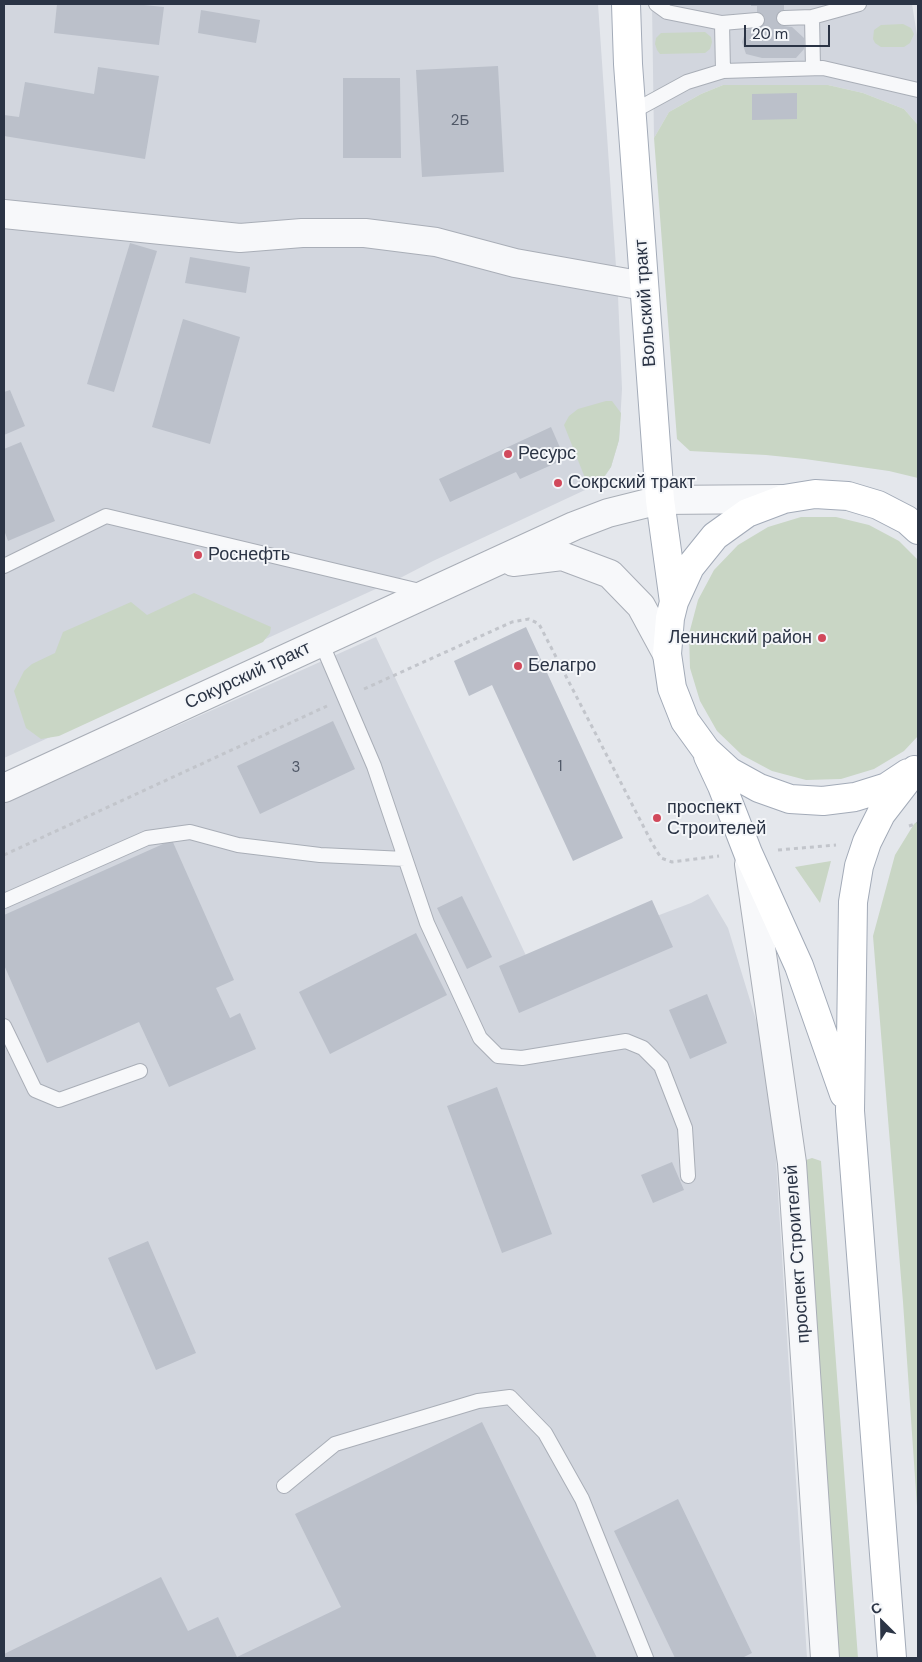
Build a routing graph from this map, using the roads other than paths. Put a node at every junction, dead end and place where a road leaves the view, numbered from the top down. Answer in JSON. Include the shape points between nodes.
{"nodes":[{"id":1,"x":626,"y":4,"type":"edge"},
{"id":2,"x":656,"y":4,"type":"edge"},
{"id":3,"x":859,"y":4,"type":"edge"},
{"id":4,"x":812,"y":17,"type":"junction"},
{"id":5,"x":784,"y":18,"type":"dead end"},
{"id":6,"x":757,"y":20,"type":"dead end"},
{"id":7,"x":722,"y":23,"type":"junction"},
{"id":8,"x":813,"y":68,"type":"junction"},
{"id":9,"x":723,"y":71,"type":"junction"},
{"id":10,"x":918,"y":90,"type":"edge"},
{"id":11,"x":632,"y":112,"type":"junction"},
{"id":12,"x":4,"y":214,"type":"edge"},
{"id":13,"x":644,"y":286,"type":"junction"},
{"id":14,"x":784,"y":499,"type":"junction"},
{"id":15,"x":660,"y":500,"type":"junction"},
{"id":16,"x":918,"y":530,"type":"edge"},
{"id":17,"x":492,"y":564,"type":"junction"},
{"id":18,"x":4,"y":566,"type":"edge"},
{"id":19,"x":428,"y":593,"type":"junction"},
{"id":20,"x":674,"y":602,"type":"junction"},
{"id":21,"x":320,"y":642,"type":"junction"},
{"id":22,"x":667,"y":654,"type":"junction"},
{"id":23,"x":706,"y":750,"type":"junction"},
{"id":24,"x":916,"y":768,"type":"edge"},
{"id":25,"x":4,"y":788,"type":"edge"},
{"id":26,"x":748,"y":852,"type":"junction"},
{"id":27,"x":405,"y":859,"type":"junction"},
{"id":28,"x":4,"y":901,"type":"edge"},
{"id":29,"x":4,"y":1026,"type":"edge"},
{"id":30,"x":140,"y":1071,"type":"dead end"},
{"id":31,"x":850,"y":1111,"type":"junction"},
{"id":32,"x":688,"y":1176,"type":"dead end"},
{"id":33,"x":284,"y":1486,"type":"dead end"},
{"id":34,"x":646,"y":1658,"type":"edge"},
{"id":35,"x":825,"y":1658,"type":"edge"},
{"id":36,"x":892,"y":1658,"type":"edge"}],
"edges":[{"from":1,"to":11,"type":"main road","name":"Вольский тракт"},
{"from":2,"to":7,"type":"lane","via":[[667,12]]},
{"from":3,"to":4,"type":"lane"},
{"from":4,"to":5,"type":"lane"},
{"from":4,"to":8,"type":"lane"},
{"from":6,"to":7,"type":"lane"},
{"from":7,"to":9,"type":"lane"},
{"from":8,"to":9,"type":"lane"},
{"from":8,"to":10,"type":"lane"},
{"from":9,"to":11,"type":"lane","via":[[687,82]]},
{"from":11,"to":13,"type":"main road","name":"Вольский тракт"},
{"from":12,"to":13,"type":"street","via":[[240,238],[365,233],[436,242],[515,263]]},
{"from":13,"to":15,"type":"main road","name":"Вольский тракт"},
{"from":14,"to":15,"type":"street","name":"Сокурский тракт"},
{"from":14,"to":16,"type":"main road","via":[[815,494],[848,496],[878,505],[907,520]]},
{"from":14,"to":20,"type":"main road","via":[[747,513],[715,536],[690,567]]},
{"from":15,"to":17,"type":"street","name":"Сокурский тракт","via":[[599,516]]},
{"from":15,"to":20,"type":"main road","name":"Вольский тракт"},
{"from":17,"to":19,"type":"street","name":"Сокурский тракт"},
{"from":17,"to":22,"type":"street","name":"Сокурский тракт","via":[[562,556],[610,574],[641,606]]},
{"from":18,"to":19,"type":"lane","via":[[106,516]]},
{"from":19,"to":21,"type":"street","name":"Сокурский тракт"},
{"from":20,"to":22,"type":"main road"},
{"from":21,"to":25,"type":"street","name":"Сокурский тракт"},
{"from":21,"to":27,"type":"lane","via":[[374,766]]},
{"from":22,"to":23,"type":"main road","via":[[672,688],[685,721]]},
{"from":23,"to":24,"type":"main road","via":[[730,772],[758,788],[790,798],[823,801],[856,797],[887,787]]},
{"from":23,"to":26,"type":"main road","name":"проспект Строителей"},
{"from":24,"to":31,"type":"main road","name":"проспект Строителей","via":[[881,814],[866,842],[859,866],[853,902]]},
{"from":26,"to":31,"type":"main road","name":"проспект Строителей","via":[[799,966]]},
{"from":26,"to":35,"type":"street","name":"проспект Строителей","via":[[792,1163]]},
{"from":27,"to":28,"type":"lane","via":[[320,855],[238,845],[190,832],[147,838]]},
{"from":27,"to":32,"type":"lane","via":[[428,923],[480,1038],[498,1056],[522,1058],[626,1041],[643,1048],[661,1066],[685,1128]]},
{"from":29,"to":30,"type":"lane","via":[[35,1090],[58,1100]]},
{"from":31,"to":36,"type":"main road","name":"проспект Строителей"},
{"from":33,"to":34,"type":"lane","via":[[335,1444],[478,1401],[510,1397],[545,1433],[582,1499]]}]}
